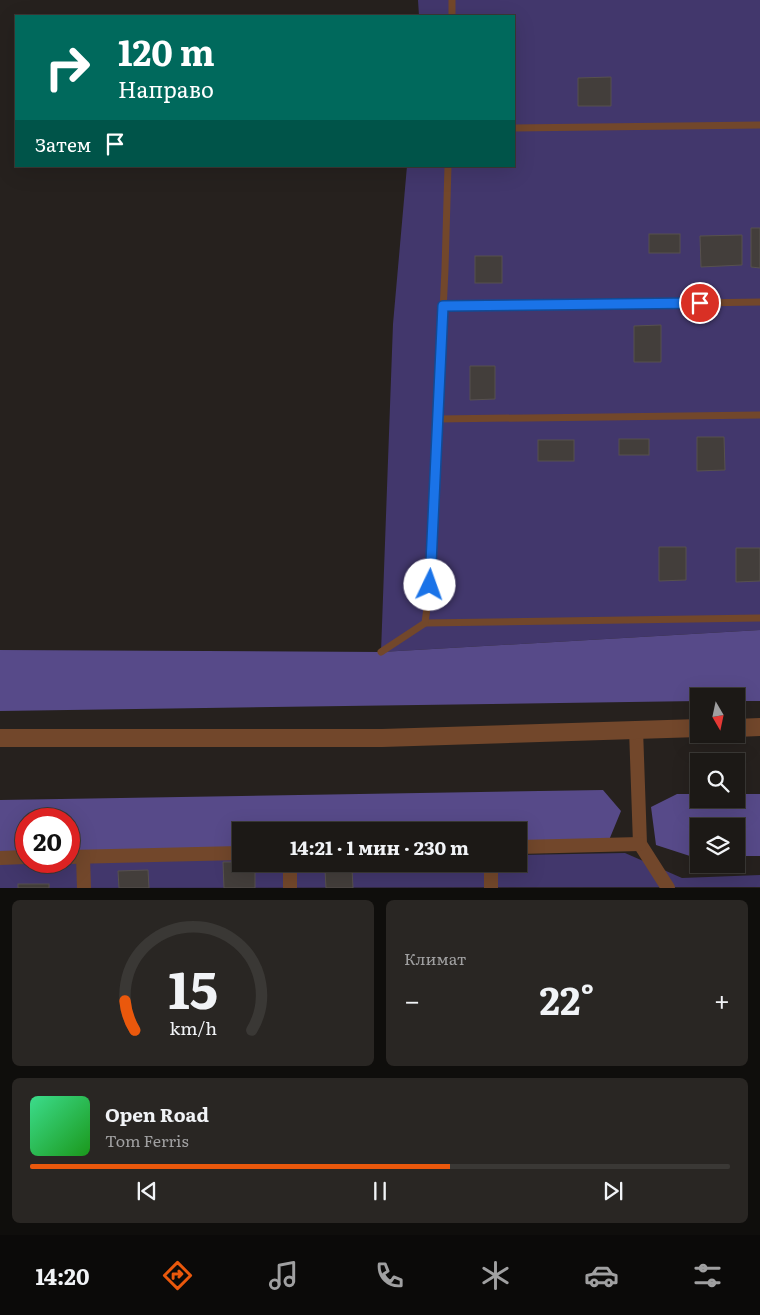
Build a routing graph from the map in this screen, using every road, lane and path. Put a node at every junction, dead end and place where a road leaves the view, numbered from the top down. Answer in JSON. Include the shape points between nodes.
{"nodes":[{"id":1,"x":452,"y":0,"type":"edge"},
{"id":2,"x":452,"y":15,"type":"edge"},
{"id":3,"x":760,"y":124,"type":"edge"},
{"id":4,"x":515,"y":128,"type":"edge"},
{"id":5,"x":448,"y":167,"type":"edge"},
{"id":6,"x":760,"y":302,"type":"edge"},
{"id":7,"x":443,"y":306,"type":"junction"},
{"id":8,"x":760,"y":415,"type":"edge"},
{"id":9,"x":438,"y":420,"type":"junction"},
{"id":10,"x":760,"y":618,"type":"edge"},
{"id":11,"x":426,"y":623,"type":"junction"},
{"id":12,"x":381,"y":652,"type":"dead end"},
{"id":13,"x":760,"y":727,"type":"edge"},
{"id":14,"x":690,"y":728,"type":"edge"},
{"id":15,"x":745,"y":728,"type":"edge"},
{"id":16,"x":636,"y":729,"type":"junction"},
{"id":17,"x":0,"y":738,"type":"edge"},
{"id":18,"x":640,"y":844,"type":"junction"},
{"id":19,"x":527,"y":847,"type":"edge"},
{"id":20,"x":232,"y":853,"type":"edge"},
{"id":21,"x":15,"y":857,"type":"edge"},
{"id":22,"x":83,"y":857,"type":"joint"},
{"id":23,"x":0,"y":858,"type":"edge"},
{"id":24,"x":290,"y":872,"type":"edge"},
{"id":25,"x":491,"y":872,"type":"edge"},
{"id":26,"x":84,"y":888,"type":"edge"},
{"id":27,"x":290,"y":888,"type":"edge"},
{"id":28,"x":491,"y":888,"type":"edge"},
{"id":29,"x":668,"y":888,"type":"edge"}],
"edges":[{"from":1,"to":2,"type":"lane"},
{"from":3,"to":4,"type":"lane"},
{"from":5,"to":7,"type":"lane"},
{"from":6,"to":7,"type":"lane"},
{"from":7,"to":9,"type":"lane"},
{"from":8,"to":9,"type":"lane"},
{"from":9,"to":11,"type":"lane"},
{"from":10,"to":11,"type":"lane"},
{"from":11,"to":12,"type":"lane"},
{"from":13,"to":15,"type":"street"},
{"from":14,"to":16,"type":"street"},
{"from":16,"to":17,"type":"street","via":[[382,738]]},
{"from":16,"to":18,"type":"street"},
{"from":18,"to":19,"type":"street"},
{"from":18,"to":29,"type":"street"},
{"from":20,"to":22,"type":"street"},
{"from":21,"to":23,"type":"street"},
{"from":22,"to":26,"type":"street"},
{"from":24,"to":27,"type":"street"},
{"from":25,"to":28,"type":"street"}]}
